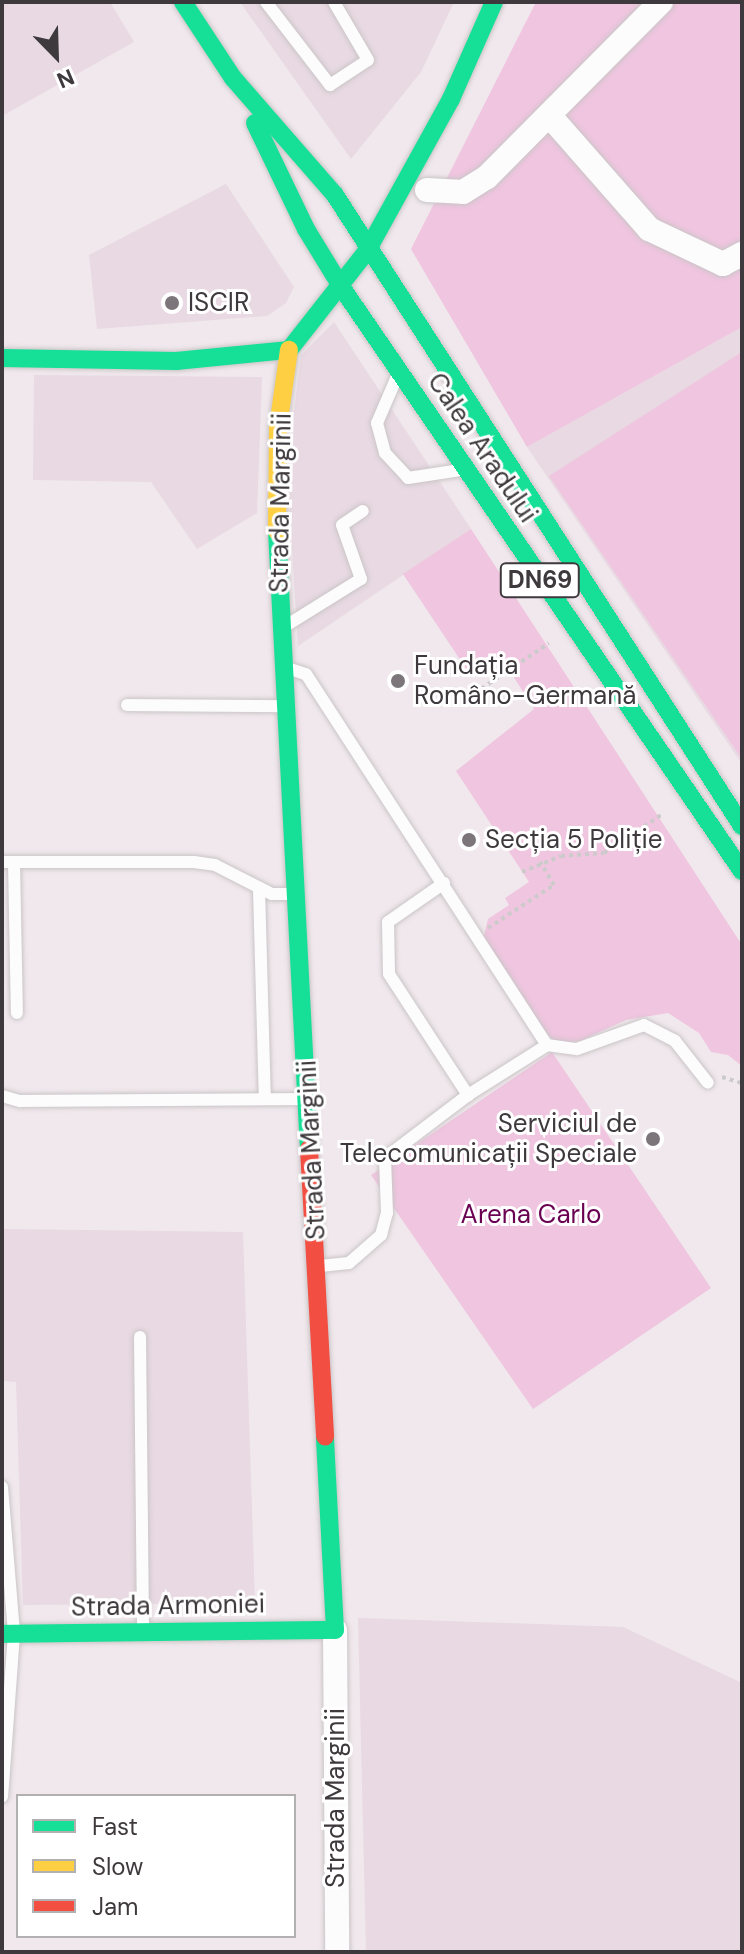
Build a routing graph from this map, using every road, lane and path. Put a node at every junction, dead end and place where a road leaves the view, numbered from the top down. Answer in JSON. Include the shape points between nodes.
{"nodes":[{"id":1,"x":183,"y":2,"type":"edge"},
{"id":2,"x":266,"y":2,"type":"edge"},
{"id":3,"x":334,"y":2,"type":"edge"},
{"id":4,"x":494,"y":2,"type":"edge"},
{"id":5,"x":661,"y":2,"type":"edge"},
{"id":6,"x":233,"y":78,"type":"junction"},
{"id":7,"x":549,"y":115,"type":"junction"},
{"id":8,"x":427,"y":190,"type":"dead end"},
{"id":9,"x":367,"y":251,"type":"junction"},
{"id":10,"x":742,"y":254,"type":"edge"},
{"id":11,"x":342,"y":288,"type":"junction"},
{"id":12,"x":289,"y":350,"type":"junction"},
{"id":13,"x":2,"y":358,"type":"edge"},
{"id":14,"x":399,"y":373,"type":"junction"},
{"id":15,"x":463,"y":469,"type":"junction"},
{"id":16,"x":363,"y":511,"type":"dead end"},
{"id":17,"x":280,"y":630,"type":"junction"},
{"id":18,"x":552,"y":642,"type":"dead end"},
{"id":19,"x":284,"y":668,"type":"junction"},
{"id":20,"x":475,"y":693,"type":"dead end"},
{"id":21,"x":127,"y":705,"type":"dead end"},
{"id":22,"x":288,"y":706,"type":"junction"},
{"id":23,"x":664,"y":813,"type":"dead end"},
{"id":24,"x":742,"y":826,"type":"edge"},
{"id":25,"x":8,"y":862,"type":"edge"},
{"id":26,"x":540,"y":862,"type":"junction"},
{"id":27,"x":742,"y":871,"type":"edge"},
{"id":28,"x":522,"y":872,"type":"dead end"},
{"id":29,"x":444,"y":883,"type":"junction"},
{"id":30,"x":259,"y":889,"type":"junction"},
{"id":31,"x":299,"y":894,"type":"junction"},
{"id":32,"x":477,"y":936,"type":"junction"},
{"id":33,"x":17,"y":1013,"type":"dead end"},
{"id":34,"x":547,"y":1045,"type":"junction"},
{"id":35,"x":708,"y":1083,"type":"dead end"},
{"id":36,"x":468,"y":1095,"type":"junction"},
{"id":37,"x":2,"y":1096,"type":"edge"},
{"id":38,"x":265,"y":1099,"type":"junction"},
{"id":39,"x":311,"y":1099,"type":"junction"},
{"id":40,"x":317,"y":1266,"type":"junction"},
{"id":41,"x":140,"y":1337,"type":"dead end"},
{"id":42,"x":2,"y":1487,"type":"edge"},
{"id":43,"x":335,"y":1630,"type":"junction"},
{"id":44,"x":143,"y":1633,"type":"junction"},
{"id":45,"x":8,"y":1634,"type":"edge"},
{"id":46,"x":2,"y":1797,"type":"edge"},
{"id":47,"x":337,"y":1952,"type":"edge"}],
"edges":[{"from":1,"to":6,"type":"main road","name":"Calea Aradului","number":"DN69"},
{"from":2,"to":3,"type":"lane","via":[[330,85],[368,60]]},
{"from":4,"to":9,"type":"main road","via":[[451,99]]},
{"from":5,"to":7,"type":"street"},
{"from":6,"to":9,"type":"main road","name":"Calea Aradului","number":"DN69","via":[[335,195]]},
{"from":6,"to":11,"type":"main road","name":"Calea Aradului","number":"DN69","via":[[306,229]]},
{"from":7,"to":8,"type":"street","via":[[487,177],[463,192]]},
{"from":7,"to":10,"type":"street","via":[[649,229],[723,264]]},
{"from":9,"to":11,"type":"main road"},
{"from":9,"to":24,"type":"main road","name":"Calea Aradului","number":"DN69"},
{"from":11,"to":12,"type":"main road"},
{"from":11,"to":14,"type":"main road","name":"Calea Aradului","number":"DN69"},
{"from":12,"to":13,"type":"main road","via":[[176,361]]},
{"from":12,"to":17,"type":"main road","name":"Strada Marginii","via":[[278,427]]},
{"from":14,"to":15,"type":"main road","name":"Calea Aradului","number":"DN69"},
{"from":14,"to":15,"type":"lane","via":[[377,423],[385,453],[404,481]]},
{"from":15,"to":27,"type":"main road","name":"Calea Aradului","number":"DN69"},
{"from":16,"to":17,"type":"lane","via":[[342,525],[361,579]]},
{"from":17,"to":19,"type":"main road","name":"Strada Marginii"},
{"from":18,"to":20,"type":"path"},
{"from":19,"to":22,"type":"main road","name":"Strada Marginii"},
{"from":19,"to":29,"type":"lane","via":[[306,674]]},
{"from":21,"to":22,"type":"lane"},
{"from":22,"to":31,"type":"main road","name":"Strada Marginii"},
{"from":23,"to":26,"type":"path","via":[[604,853]]},
{"from":25,"to":30,"type":"lane","via":[[194,862],[225,869]]},
{"from":25,"to":33,"type":"lane"},
{"from":26,"to":28,"type":"path"},
{"from":26,"to":32,"type":"path","via":[[554,885]]},
{"from":29,"to":32,"type":"lane"},
{"from":29,"to":36,"type":"lane","via":[[388,922],[389,974]]},
{"from":30,"to":31,"type":"lane"},
{"from":30,"to":38,"type":"lane"},
{"from":31,"to":39,"type":"main road","name":"Strada Marginii"},
{"from":32,"to":34,"type":"lane"},
{"from":34,"to":35,"type":"lane","via":[[577,1049],[644,1025],[675,1041]]},
{"from":34,"to":36,"type":"lane"},
{"from":36,"to":40,"type":"lane","via":[[385,1158],[387,1213],[381,1235],[349,1263]]},
{"from":37,"to":38,"type":"lane","via":[[20,1101]]},
{"from":38,"to":39,"type":"lane"},
{"from":39,"to":40,"type":"main road","name":"Strada Marginii"},
{"from":40,"to":43,"type":"main road","name":"Strada Marginii"},
{"from":41,"to":44,"type":"lane"},
{"from":42,"to":45,"type":"lane"},
{"from":43,"to":44,"type":"main road","name":"Strada Armoniei"},
{"from":43,"to":47,"type":"street","name":"Strada Marginii"},
{"from":44,"to":45,"type":"main road","name":"Strada Armoniei"},
{"from":45,"to":46,"type":"lane"}]}
